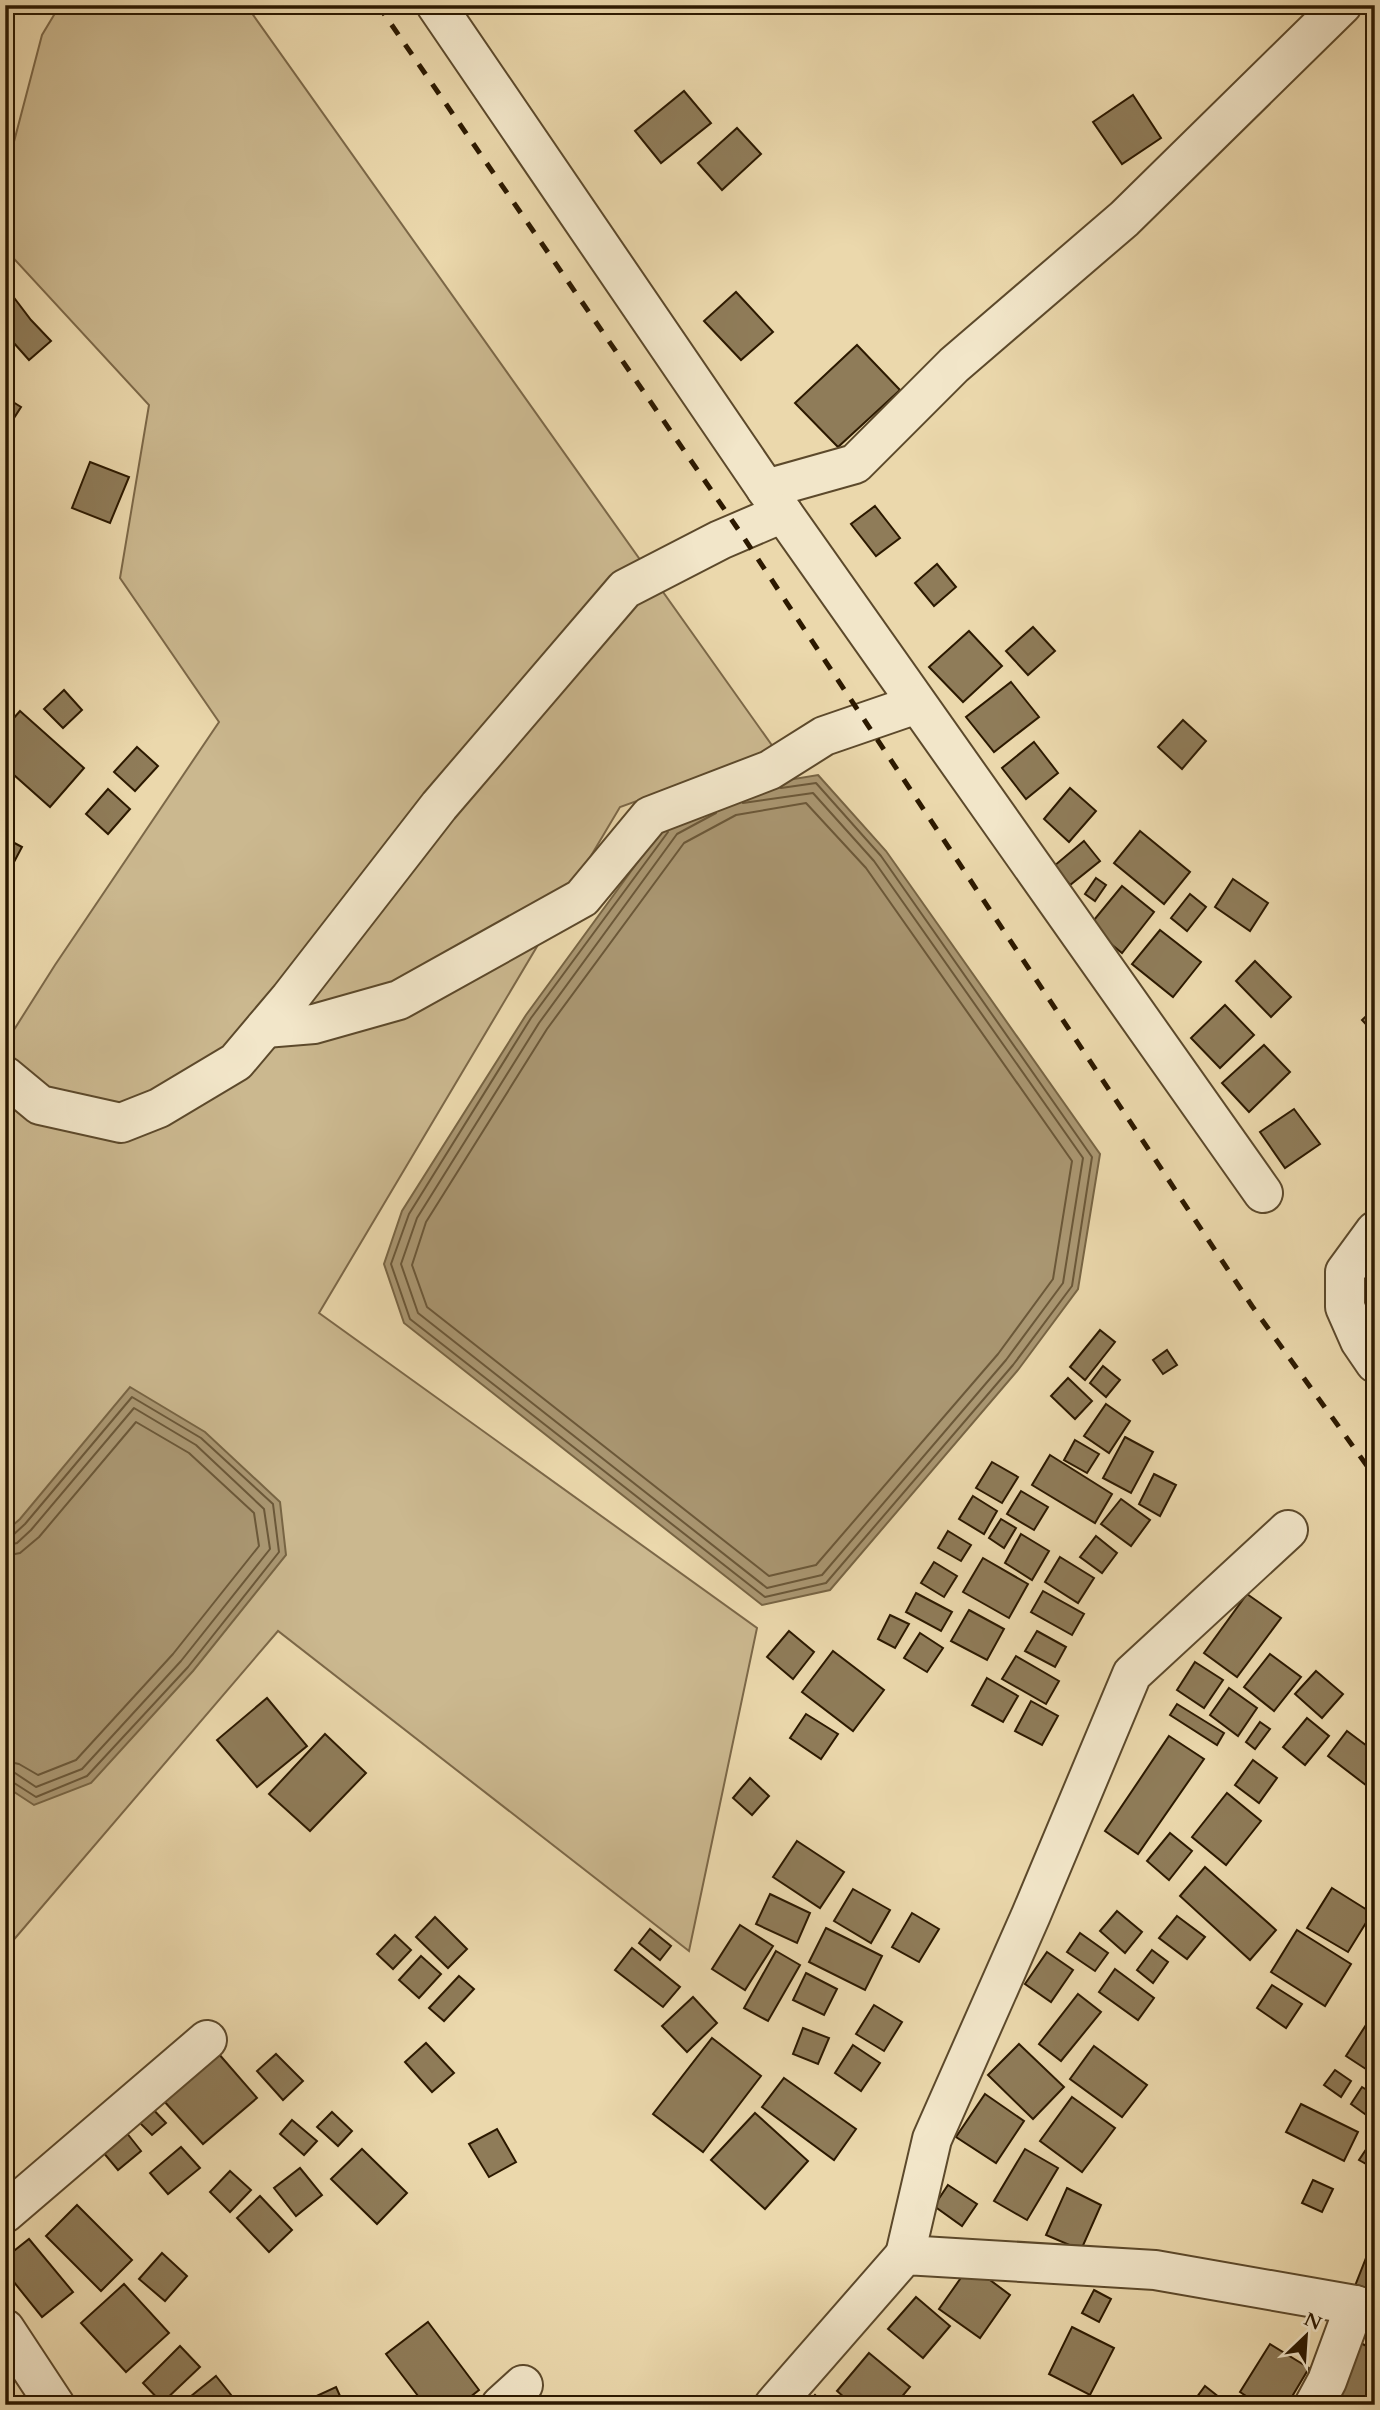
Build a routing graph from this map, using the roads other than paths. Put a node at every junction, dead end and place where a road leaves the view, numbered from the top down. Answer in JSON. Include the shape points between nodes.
{"nodes":[{"id":1,"x":436,"y":5,"type":"edge"},
{"id":2,"x":1342,"y":5,"type":"edge"},
{"id":3,"x":775,"y":501,"type":"junction"},
{"id":4,"x":917,"y":704,"type":"junction"},
{"id":5,"x":265,"y":1028,"type":"junction"},
{"id":6,"x":5,"y":1076,"type":"edge"},
{"id":7,"x":1263,"y":1193,"type":"dead end"},
{"id":8,"x":1375,"y":1231,"type":"edge"},
{"id":9,"x":1375,"y":1363,"type":"edge"},
{"id":10,"x":1288,"y":1530,"type":"dead end"},
{"id":11,"x":206,"y":2040,"type":"dead end"},
{"id":12,"x":5,"y":2213,"type":"edge"},
{"id":13,"x":905,"y":2255,"type":"junction"},
{"id":14,"x":1365,"y":2308,"type":"edge"},
{"id":15,"x":5,"y":2329,"type":"edge"},
{"id":16,"x":55,"y":2405,"type":"edge"},
{"id":17,"x":774,"y":2405,"type":"edge"},
{"id":18,"x":1314,"y":2405,"type":"edge"}],
"edges":[{"from":1,"to":3,"type":"street"},
{"from":2,"to":3,"type":"street","via":[[1124,219],[954,365],[855,464]]},
{"from":3,"to":4,"type":"street"},
{"from":3,"to":5,"type":"street","via":[[720,540],[625,589],[439,806]]},
{"from":4,"to":5,"type":"street","via":[[824,736],[770,770],[650,816],[582,898],[400,1000],[314,1024]]},
{"from":4,"to":7,"type":"street"},
{"from":5,"to":6,"type":"street","via":[[236,1062],[159,1108],[121,1123],[40,1105]]},
{"from":8,"to":9,"type":"street","via":[[1345,1272],[1345,1307]]},
{"from":10,"to":13,"type":"street","via":[[1132,1674],[932,2139]]},
{"from":11,"to":12,"type":"street"},
{"from":13,"to":14,"type":"street","via":[[1155,2270]]},
{"from":13,"to":17,"type":"street"},
{"from":14,"to":18,"type":"street"},
{"from":15,"to":16,"type":"street"}]}
